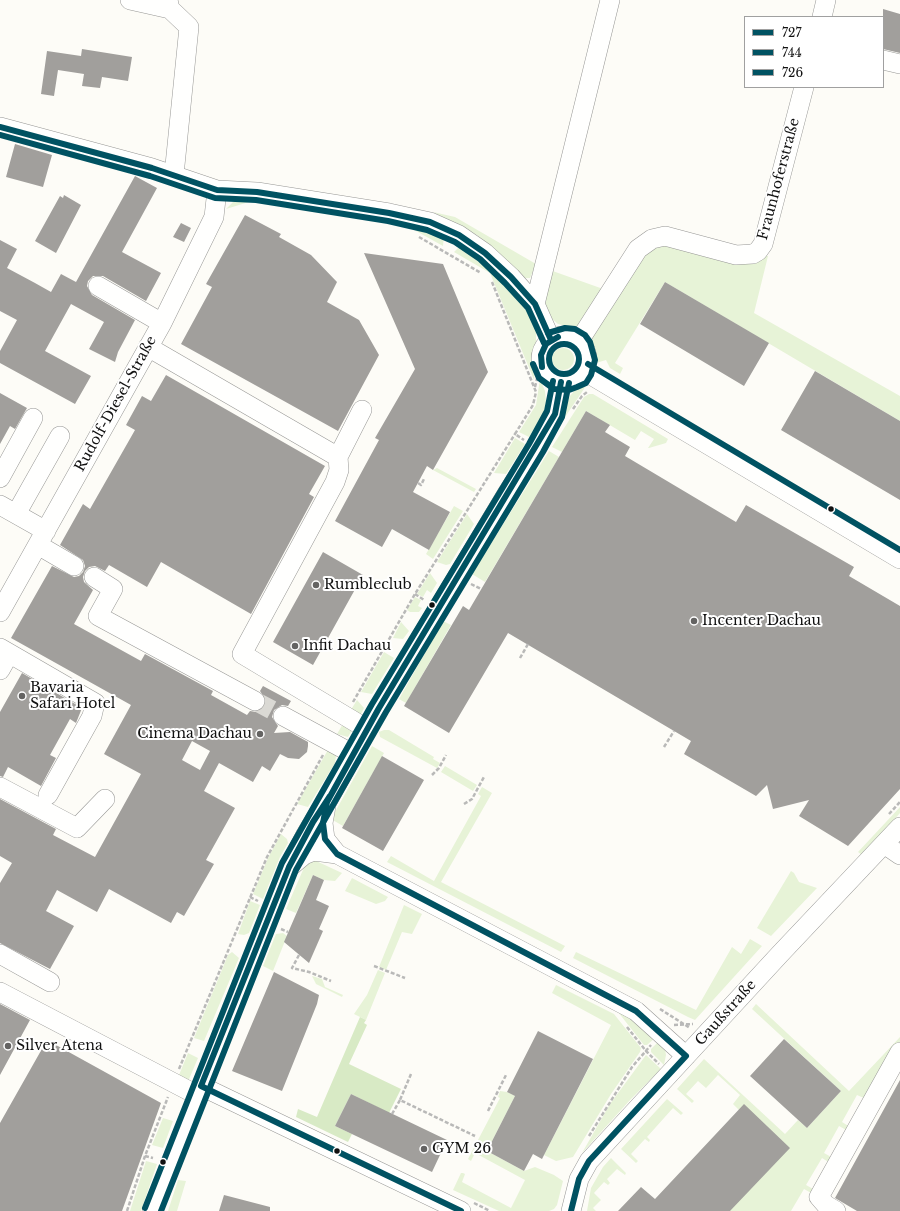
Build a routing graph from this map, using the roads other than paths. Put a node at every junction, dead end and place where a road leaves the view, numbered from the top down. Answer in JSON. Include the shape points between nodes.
{"nodes":[{"id":1,"x":130,"y":0,"type":"edge"},
{"id":2,"x":610,"y":0,"type":"edge"},
{"id":3,"x":826,"y":0,"type":"edge"},
{"id":4,"x":169,"y":4,"type":"edge"},
{"id":5,"x":822,"y":16,"type":"edge"},
{"id":6,"x":884,"y":60,"type":"edge"},
{"id":7,"x":900,"y":64,"type":"edge"},
{"id":8,"x":804,"y":88,"type":"edge"},
{"id":9,"x":0,"y":127,"type":"edge"},
{"id":10,"x":174,"y":175,"type":"junction"},
{"id":11,"x":217,"y":190,"type":"junction"},
{"id":12,"x":98,"y":286,"type":"dead end"},
{"id":13,"x":535,"y":304,"type":"junction"},
{"id":14,"x":162,"y":323,"type":"junction"},
{"id":15,"x":551,"y":340,"type":"junction"},
{"id":16,"x":579,"y":341,"type":"junction"},
{"id":17,"x":148,"y":347,"type":"junction"},
{"id":18,"x":584,"y":371,"type":"junction"},
{"id":19,"x":561,"y":382,"type":"junction"},
{"id":20,"x":362,"y":410,"type":"dead end"},
{"id":21,"x":33,"y":418,"type":"dead end"},
{"id":22,"x":60,"y":436,"type":"dead end"},
{"id":23,"x":338,"y":457,"type":"junction"},
{"id":24,"x":0,"y":478,"type":"edge"},
{"id":25,"x":8,"y":509,"type":"edge"},
{"id":26,"x":42,"y":538,"type":"junction"},
{"id":27,"x":900,"y":559,"type":"edge"},
{"id":28,"x":74,"y":566,"type":"dead end"},
{"id":29,"x":94,"y":577,"type":"dead end"},
{"id":30,"x":0,"y":612,"type":"edge"},
{"id":31,"x":5,"y":651,"type":"edge"},
{"id":32,"x":0,"y":670,"type":"edge"},
{"id":33,"x":255,"y":701,"type":"tunnel mouth"},
{"id":34,"x":283,"y":716,"type":"tunnel mouth"},
{"id":35,"x":367,"y":729,"type":"junction"},
{"id":36,"x":353,"y":754,"type":"junction"},
{"id":37,"x":0,"y":787,"type":"edge"},
{"id":38,"x":48,"y":795,"type":"dead end"},
{"id":39,"x":105,"y":799,"type":"dead end"},
{"id":40,"x":327,"y":802,"type":"junction"},
{"id":41,"x":900,"y":827,"type":"edge"},
{"id":42,"x":884,"y":844,"type":"junction"},
{"id":43,"x":337,"y":854,"type":"junction"},
{"id":44,"x":900,"y":855,"type":"edge"},
{"id":45,"x":289,"y":867,"type":"junction"},
{"id":46,"x":0,"y":954,"type":"edge"},
{"id":47,"x":50,"y":982,"type":"dead end"},
{"id":48,"x":0,"y":992,"type":"edge"},
{"id":49,"x":900,"y":1052,"type":"edge"},
{"id":50,"x":686,"y":1056,"type":"junction"},
{"id":51,"x":199,"y":1090,"type":"junction"},
{"id":52,"x":465,"y":1206,"type":"edge"},
{"id":53,"x":152,"y":1211,"type":"edge"},
{"id":54,"x":571,"y":1211,"type":"edge"},
{"id":55,"x":836,"y":1211,"type":"edge"}],
"edges":[{"from":1,"to":4,"type":"street"},
{"from":2,"to":13,"type":"street"},
{"from":3,"to":5,"type":"street"},
{"from":4,"to":10,"type":"street","via":[[189,27]]},
{"from":6,"to":7,"type":"street"},
{"from":8,"to":16,"type":"street","name":"Fraunhoferstraße","via":[[763,244],[758,251],[753,254],[736,255],[665,236],[652,239],[638,249]]},
{"from":9,"to":10,"type":"street"},
{"from":10,"to":11,"type":"street"},
{"from":11,"to":13,"type":"street","via":[[264,193],[430,222],[459,235],[485,253]]},
{"from":11,"to":14,"type":"street","name":"Rudolf-Diesel-Straße","via":[[214,217]]},
{"from":12,"to":14,"type":"street"},
{"from":13,"to":15,"type":"street"},
{"from":14,"to":17,"type":"street","name":"Rudolf-Diesel-Straße"},
{"from":15,"to":16,"type":"street","via":[[565,336]]},
{"from":15,"to":19,"type":"street","via":[[543,349],[541,362],[545,373],[555,381]]},
{"from":16,"to":18,"type":"street","via":[[587,355]]},
{"from":17,"to":23,"type":"street"},
{"from":17,"to":26,"type":"street","name":"Rudolf-Diesel-Straße"},
{"from":18,"to":19,"type":"street","via":[[574,380]]},
{"from":18,"to":27,"type":"street"},
{"from":19,"to":35,"type":"street","via":[[555,414],[536,448]]},
{"from":20,"to":23,"type":"street"},
{"from":21,"to":24,"type":"street"},
{"from":22,"to":25,"type":"street"},
{"from":23,"to":35,"type":"street","via":[[339,470],[335,482],[242,654]]},
{"from":25,"to":26,"type":"street"},
{"from":26,"to":28,"type":"street"},
{"from":26,"to":30,"type":"street","name":"Rudolf-Diesel-Straße"},
{"from":29,"to":33,"type":"street","via":[[113,589],[98,616]]},
{"from":31,"to":32,"type":"street"},
{"from":31,"to":38,"type":"street","via":[[95,703],[92,716]]},
{"from":34,"to":36,"type":"street"},
{"from":35,"to":36,"type":"street"},
{"from":36,"to":40,"type":"street"},
{"from":37,"to":39,"type":"street","via":[[77,828]]},
{"from":40,"to":43,"type":"street","via":[[322,823],[325,839]]},
{"from":40,"to":45,"type":"street","via":[[310,826]]},
{"from":41,"to":42,"type":"street","name":"Gaußstraße"},
{"from":42,"to":44,"type":"street"},
{"from":42,"to":50,"type":"street","name":"Gaußstraße"},
{"from":43,"to":45,"type":"street","via":[[314,851],[304,855]]},
{"from":43,"to":50,"type":"street","via":[[636,1011]]},
{"from":45,"to":51,"type":"street"},
{"from":46,"to":47,"type":"street"},
{"from":48,"to":51,"type":"street"},
{"from":49,"to":55,"type":"street","via":[[819,1197]]},
{"from":50,"to":54,"type":"street","name":"Gaußstraße","via":[[589,1161],[579,1179]]},
{"from":51,"to":52,"type":"street","via":[[378,1171]]},
{"from":51,"to":53,"type":"street"}]}
